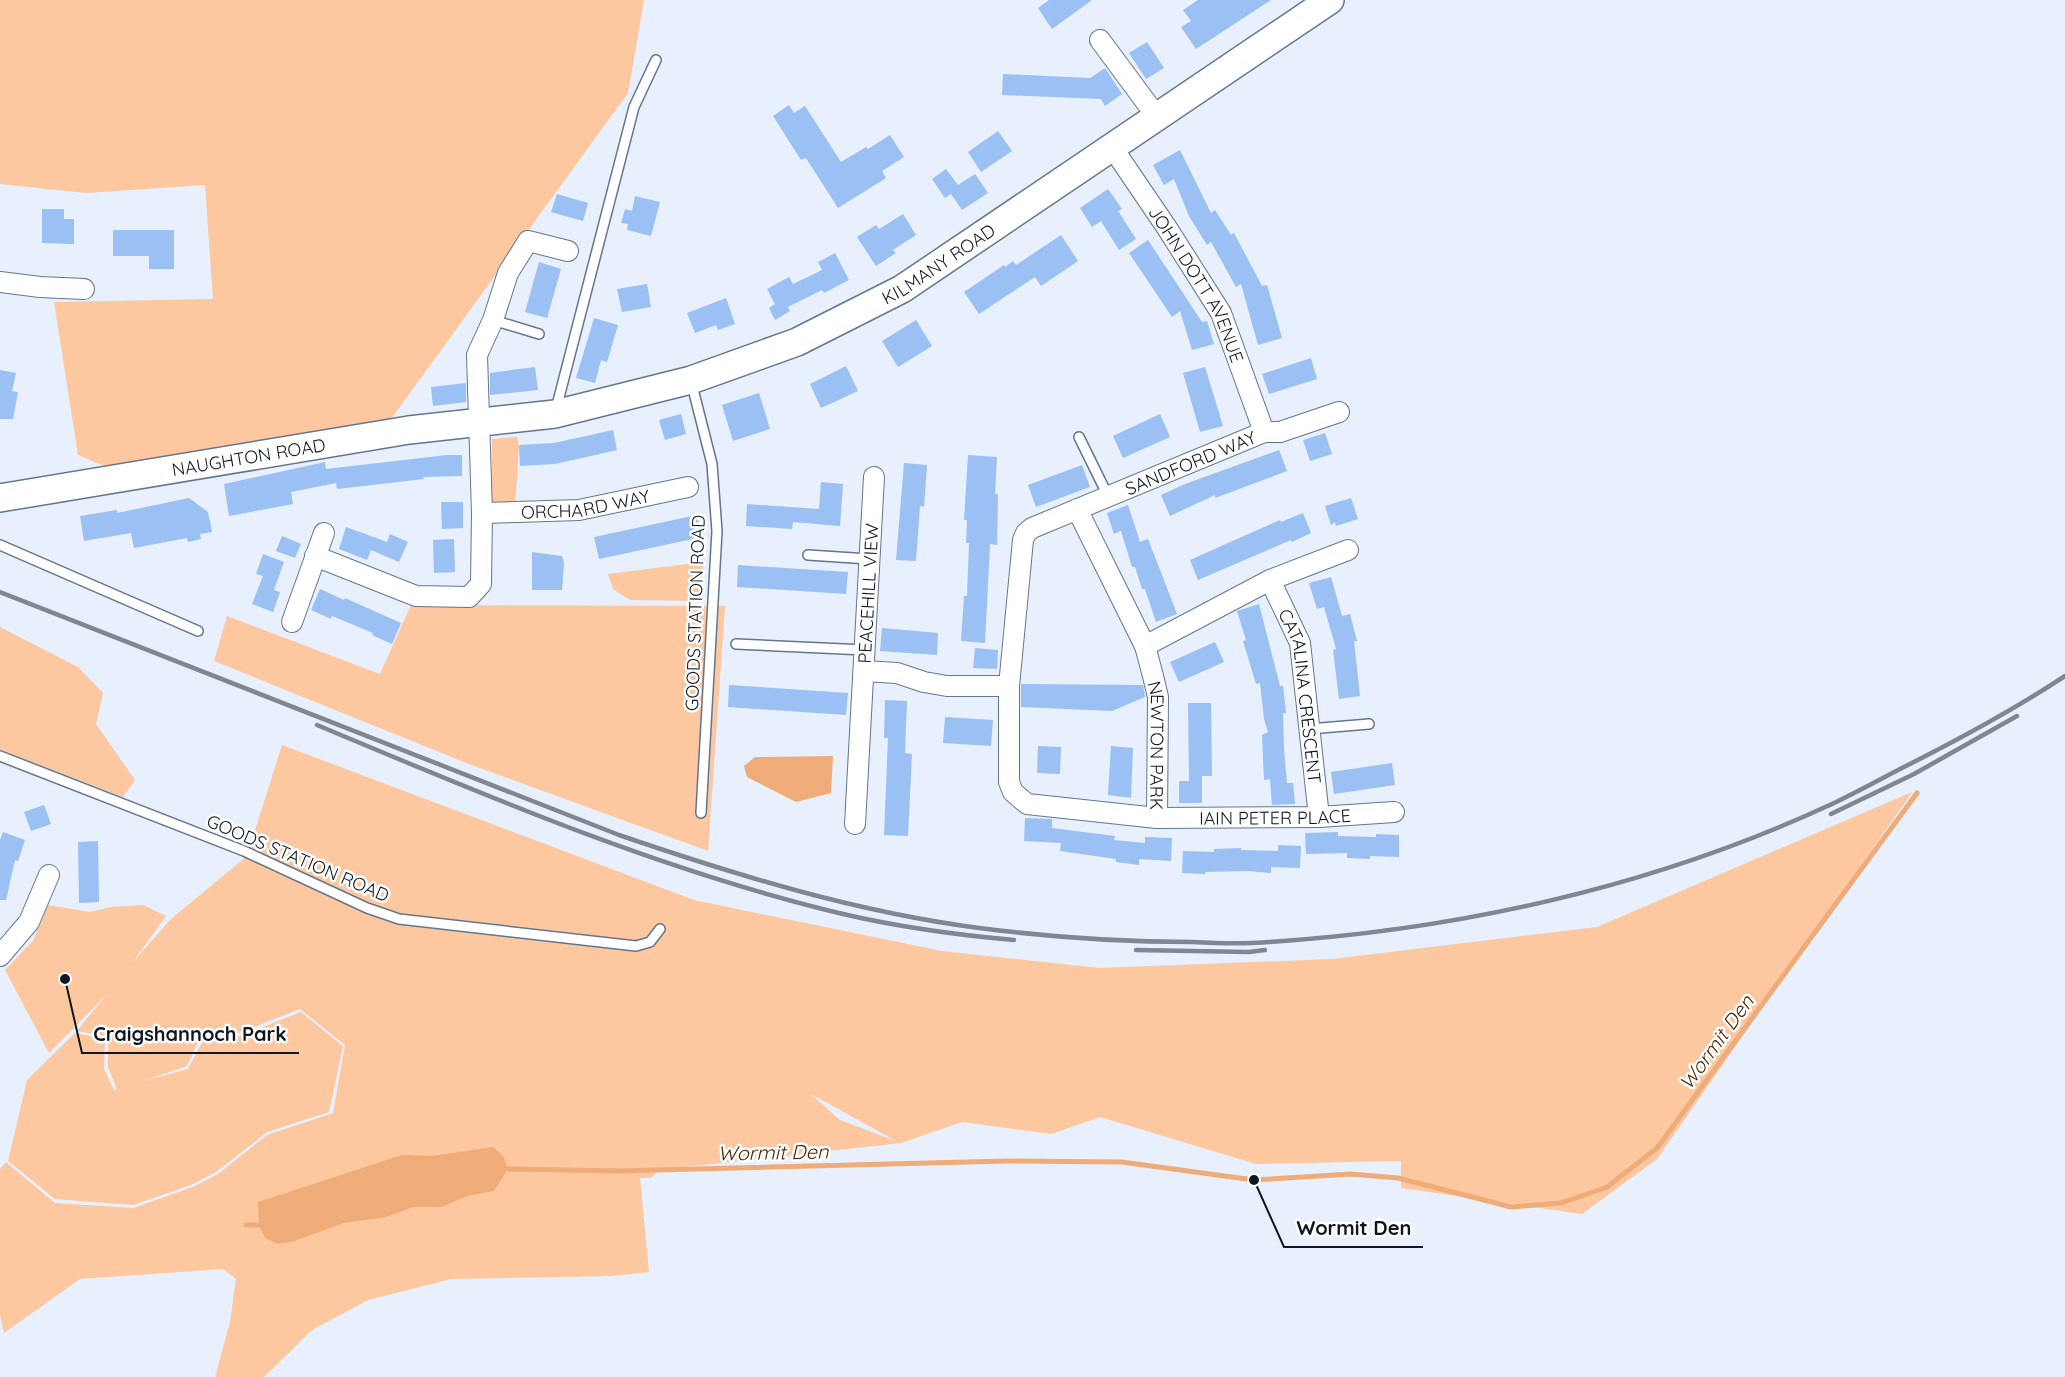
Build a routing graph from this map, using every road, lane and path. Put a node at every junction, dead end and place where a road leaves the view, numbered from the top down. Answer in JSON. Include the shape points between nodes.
{"nodes":[{"id":1,"x":1330,"y":0,"type":"edge"},
{"id":2,"x":1100,"y":40,"type":"dead end"},
{"id":3,"x":656,"y":60,"type":"dead end"},
{"id":4,"x":1156,"y":117,"type":"junction"},
{"id":5,"x":1112,"y":147,"type":"junction"},
{"id":6,"x":568,"y":251,"type":"dead end"},
{"id":7,"x":0,"y":282,"type":"edge"},
{"id":8,"x":84,"y":289,"type":"dead end"},
{"id":9,"x":493,"y":320,"type":"junction"},
{"id":10,"x":540,"y":334,"type":"dead end"},
{"id":11,"x":691,"y":380,"type":"junction"},
{"id":12,"x":1339,"y":412,"type":"dead end"},
{"id":13,"x":555,"y":414,"type":"junction"},
{"id":14,"x":489,"y":421,"type":"junction"},
{"id":15,"x":1264,"y":432,"type":"junction"},
{"id":16,"x":1079,"y":437,"type":"dead end"},
{"id":17,"x":874,"y":477,"type":"dead end"},
{"id":18,"x":688,"y":487,"type":"dead end"},
{"id":19,"x":1108,"y":496,"type":"junction"},
{"id":20,"x":0,"y":498,"type":"edge"},
{"id":21,"x":1077,"y":509,"type":"junction"},
{"id":22,"x":482,"y":513,"type":"junction"},
{"id":23,"x":324,"y":533,"type":"dead end"},
{"id":24,"x":0,"y":545,"type":"edge"},
{"id":25,"x":1348,"y":550,"type":"dead end"},
{"id":26,"x":808,"y":555,"type":"dead end"},
{"id":27,"x":315,"y":556,"type":"junction"},
{"id":28,"x":869,"y":559,"type":"junction"},
{"id":29,"x":1270,"y":580,"type":"junction"},
{"id":30,"x":292,"y":622,"type":"dead end"},
{"id":31,"x":198,"y":631,"type":"dead end"},
{"id":32,"x":736,"y":644,"type":"dead end"},
{"id":33,"x":1145,"y":646,"type":"junction"},
{"id":34,"x":865,"y":650,"type":"junction"},
{"id":35,"x":864,"y":671,"type":"junction"},
{"id":36,"x":1009,"y":686,"type":"junction"},
{"id":37,"x":1369,"y":724,"type":"dead end"},
{"id":38,"x":1309,"y":729,"type":"junction"},
{"id":39,"x":0,"y":756,"type":"edge"},
{"id":40,"x":1394,"y":812,"type":"dead end"},
{"id":41,"x":701,"y":813,"type":"dead end"},
{"id":42,"x":1319,"y":817,"type":"junction"},
{"id":43,"x":1157,"y":818,"type":"junction"},
{"id":44,"x":855,"y":824,"type":"dead end"},
{"id":45,"x":49,"y":875,"type":"dead end"},
{"id":46,"x":660,"y":929,"type":"dead end"},
{"id":47,"x":0,"y":956,"type":"edge"}],
"edges":[{"from":1,"to":4,"type":"main road","name":"KILMANY ROAD"},
{"from":2,"to":4,"type":"street"},
{"from":3,"to":13,"type":"lane","via":[[634,107]]},
{"from":4,"to":5,"type":"main road","name":"KILMANY ROAD"},
{"from":5,"to":11,"type":"main road","name":"KILMANY ROAD","via":[[902,289],[797,342]]},
{"from":5,"to":15,"type":"street","name":"JOHN DOTT AVENUE","via":[[1221,313]]},
{"from":6,"to":9,"type":"street","via":[[528,241],[508,273]]},
{"from":7,"to":8,"type":"street"},
{"from":9,"to":10,"type":"lane"},
{"from":9,"to":14,"type":"street","via":[[477,355]]},
{"from":11,"to":13,"type":"main road","name":"KILMANY ROAD"},
{"from":11,"to":41,"type":"lane","name":"GOODS STATION ROAD","via":[[712,464],[717,531]]},
{"from":12,"to":15,"type":"street","name":"SANDFORD WAY","via":[[1280,432]]},
{"from":13,"to":14,"type":"main road","name":"KILMANY ROAD"},
{"from":14,"to":20,"type":"main road","name":"NAUGHTON ROAD","via":[[409,430]]},
{"from":14,"to":22,"type":"street"},
{"from":15,"to":19,"type":"street","name":"SANDFORD WAY"},
{"from":16,"to":19,"type":"lane"},
{"from":17,"to":28,"type":"street","name":"PEACEHILL VIEW"},
{"from":18,"to":22,"type":"street","name":"ORCHARD WAY","via":[[579,510]]},
{"from":19,"to":21,"type":"street","name":"SANDFORD WAY"},
{"from":21,"to":33,"type":"street","name":"NEWTON PARK"},
{"from":21,"to":36,"type":"street","name":"NEWTON PARK","via":[[1026,532]]},
{"from":22,"to":27,"type":"street","via":[[481,584],[469,597],[416,596]]},
{"from":23,"to":27,"type":"street"},
{"from":24,"to":31,"type":"lane"},
{"from":25,"to":29,"type":"street"},
{"from":26,"to":28,"type":"lane"},
{"from":27,"to":30,"type":"street"},
{"from":28,"to":34,"type":"street","name":"PEACEHILL VIEW"},
{"from":29,"to":33,"type":"street"},
{"from":29,"to":38,"type":"street","name":"CATALINA CRESCENT","via":[[1300,644]]},
{"from":32,"to":34,"type":"lane"},
{"from":33,"to":43,"type":"street","name":"NEWTON PARK","via":[[1158,697]]},
{"from":34,"to":35,"type":"street","name":"PEACEHILL VIEW"},
{"from":35,"to":36,"type":"street","name":"PEACEHILL VIEW","via":[[897,673],[947,686]]},
{"from":35,"to":44,"type":"street"},
{"from":36,"to":43,"type":"street","name":"NEWTON PARK","via":[[1009,782],[1018,797],[1027,804]]},
{"from":37,"to":38,"type":"lane"},
{"from":38,"to":42,"type":"street","name":"CATALINA CRESCENT"},
{"from":39,"to":46,"type":"lane","name":"GOODS STATION ROAD","via":[[244,851],[399,919],[636,946],[650,942]]},
{"from":40,"to":42,"type":"street","name":"IAIN PETER PLACE"},
{"from":42,"to":43,"type":"street","name":"IAIN PETER PLACE"},
{"from":45,"to":47,"type":"street","via":[[29,922]]}]}
